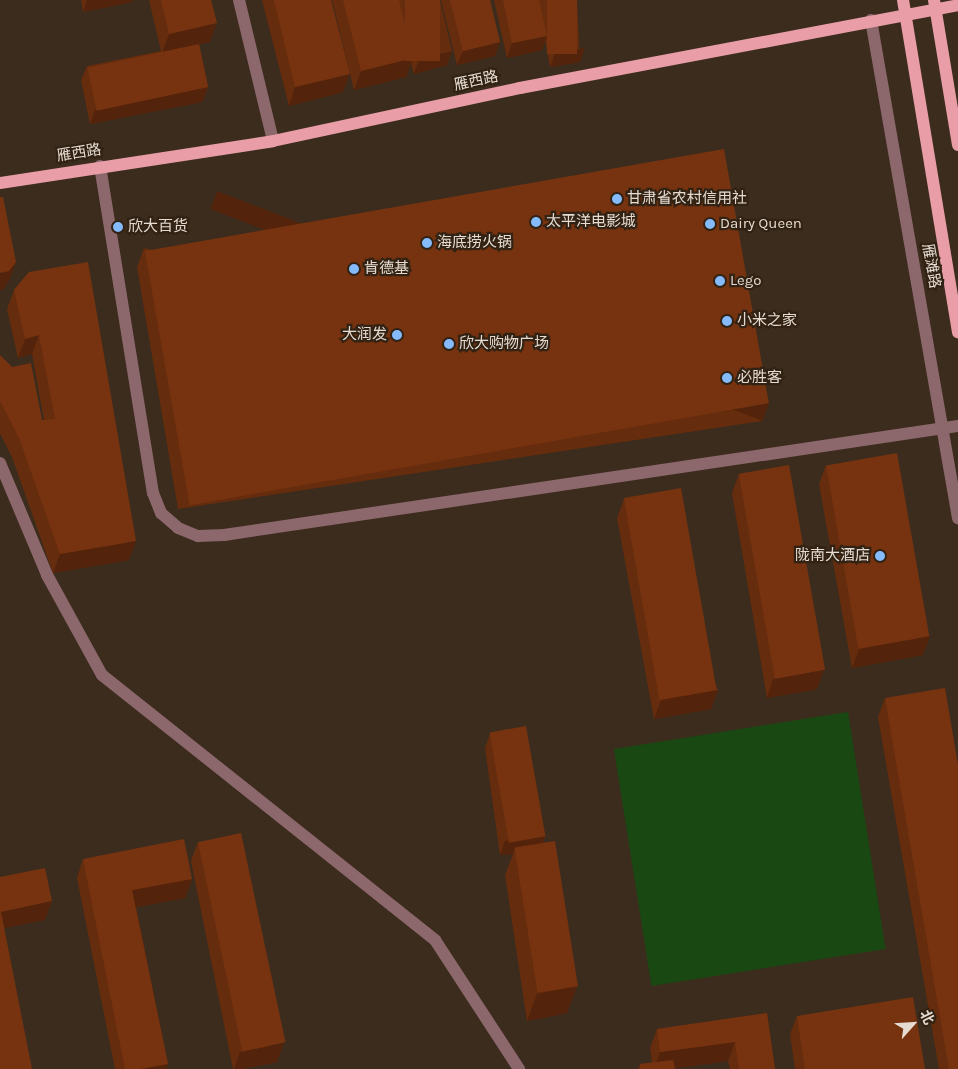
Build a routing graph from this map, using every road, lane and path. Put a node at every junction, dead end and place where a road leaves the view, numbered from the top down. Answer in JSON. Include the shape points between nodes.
{"nodes":[{"id":1,"x":239,"y":0,"type":"edge"},
{"id":2,"x":903,"y":0,"type":"edge"},
{"id":3,"x":936,"y":3,"type":"edge"},
{"id":4,"x":958,"y":5,"type":"edge"},
{"id":5,"x":905,"y":13,"type":"junction"},
{"id":6,"x":872,"y":20,"type":"junction"},
{"id":7,"x":273,"y":141,"type":"junction"},
{"id":8,"x":958,"y":145,"type":"edge"},
{"id":9,"x":100,"y":166,"type":"junction"},
{"id":10,"x":0,"y":183,"type":"edge"},
{"id":11,"x":958,"y":332,"type":"edge"},
{"id":12,"x":958,"y":426,"type":"edge"},
{"id":13,"x":943,"y":428,"type":"junction"},
{"id":14,"x":0,"y":463,"type":"edge"},
{"id":15,"x":958,"y":518,"type":"edge"},
{"id":16,"x":520,"y":1069,"type":"edge"}],
"edges":[{"from":1,"to":7,"type":"street"},
{"from":2,"to":5,"type":"main road","name":"雁滩路"},
{"from":3,"to":4,"type":"main road","name":"雁西路"},
{"from":3,"to":5,"type":"main road","name":"雁西路"},
{"from":3,"to":8,"type":"main road"},
{"from":5,"to":6,"type":"main road","name":"雁西路"},
{"from":5,"to":11,"type":"main road","name":"雁滩路"},
{"from":6,"to":7,"type":"main road","name":"雁西路","via":[[520,88]]},
{"from":6,"to":13,"type":"street","name":"雁滩路"},
{"from":7,"to":9,"type":"main road","name":"雁西路"},
{"from":9,"to":10,"type":"main road","name":"雁西路"},
{"from":9,"to":13,"type":"street","via":[[153,493],[161,513],[178,528],[198,536],[224,535]]},
{"from":12,"to":13,"type":"street"},
{"from":13,"to":15,"type":"street","name":"雁滩路"},
{"from":14,"to":16,"type":"street","via":[[47,575],[102,675],[435,940]]}]}
